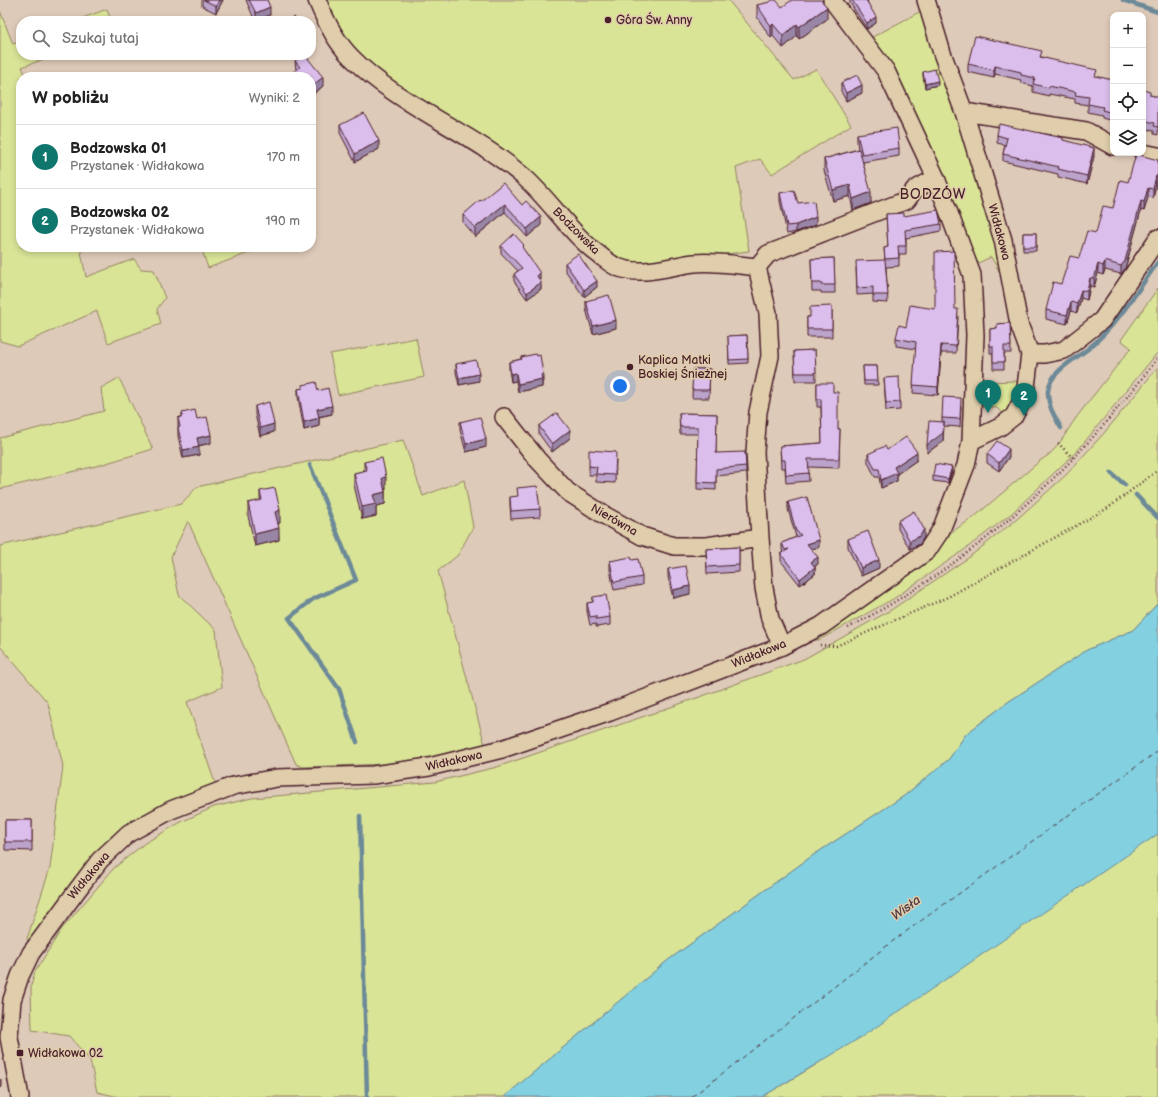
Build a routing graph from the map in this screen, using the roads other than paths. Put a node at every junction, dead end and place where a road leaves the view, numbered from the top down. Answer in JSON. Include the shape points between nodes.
{"nodes":[{"id":1,"x":317,"y":0,"type":"edge"},
{"id":2,"x":832,"y":0,"type":"edge"},
{"id":3,"x":926,"y":1,"type":"edge"},
{"id":4,"x":964,"y":112,"type":"junction"},
{"id":5,"x":1110,"y":144,"type":"edge"},
{"id":6,"x":1146,"y":154,"type":"edge"},
{"id":7,"x":1158,"y":156,"type":"edge"},
{"id":8,"x":936,"y":178,"type":"junction"},
{"id":9,"x":1158,"y":238,"type":"edge"},
{"id":10,"x":758,"y":267,"type":"junction"},
{"id":11,"x":1030,"y":354,"type":"junction"},
{"id":12,"x":504,"y":417,"type":"dead end"},
{"id":13,"x":971,"y":441,"type":"junction"},
{"id":14,"x":760,"y":538,"type":"junction"},
{"id":15,"x":782,"y":646,"type":"junction"},
{"id":16,"x":20,"y":1097,"type":"edge"}],
"edges":[{"from":1,"to":10,"type":"street","name":"Bodzowska","via":[[337,40],[374,79],[518,172],[588,247],[616,267],[640,271],[695,263],[722,263]]},
{"from":2,"to":8,"type":"street","name":"Widłakowa","via":[[886,71]]},
{"from":3,"to":4,"type":"street","name":"Widłakowa"},
{"from":4,"to":5,"type":"street","via":[[1086,131]]},
{"from":4,"to":11,"type":"street","name":"Widłakowa","via":[[1003,240],[1019,324]]},
{"from":6,"to":7,"type":"street"},
{"from":8,"to":10,"type":"street","via":[[914,190],[907,200],[768,254]]},
{"from":8,"to":13,"type":"street","name":"Widłakowa","via":[[972,275],[975,335]]},
{"from":9,"to":11,"type":"street","via":[[1102,320],[1064,350]]},
{"from":10,"to":14,"type":"street","via":[[768,313],[770,356],[758,412],[755,452]]},
{"from":11,"to":13,"type":"street","name":"Widłakowa","via":[[1026,395],[1014,416],[1000,427]]},
{"from":12,"to":14,"type":"street","name":"Nierówna","via":[[537,459],[568,492],[604,516],[642,536],[674,546],[707,546]]},
{"from":13,"to":15,"type":"street","name":"Widłakowa","via":[[966,465],[941,530],[927,551],[821,626]]},
{"from":14,"to":15,"type":"street","via":[[764,588],[770,619]]},
{"from":15,"to":16,"type":"street","name":"Widłakowa","via":[[610,712],[502,749],[429,767],[373,776],[277,778],[233,786],[171,810],[130,833],[100,860],[32,953],[20,976],[12,1000],[9,1037]]}]}
